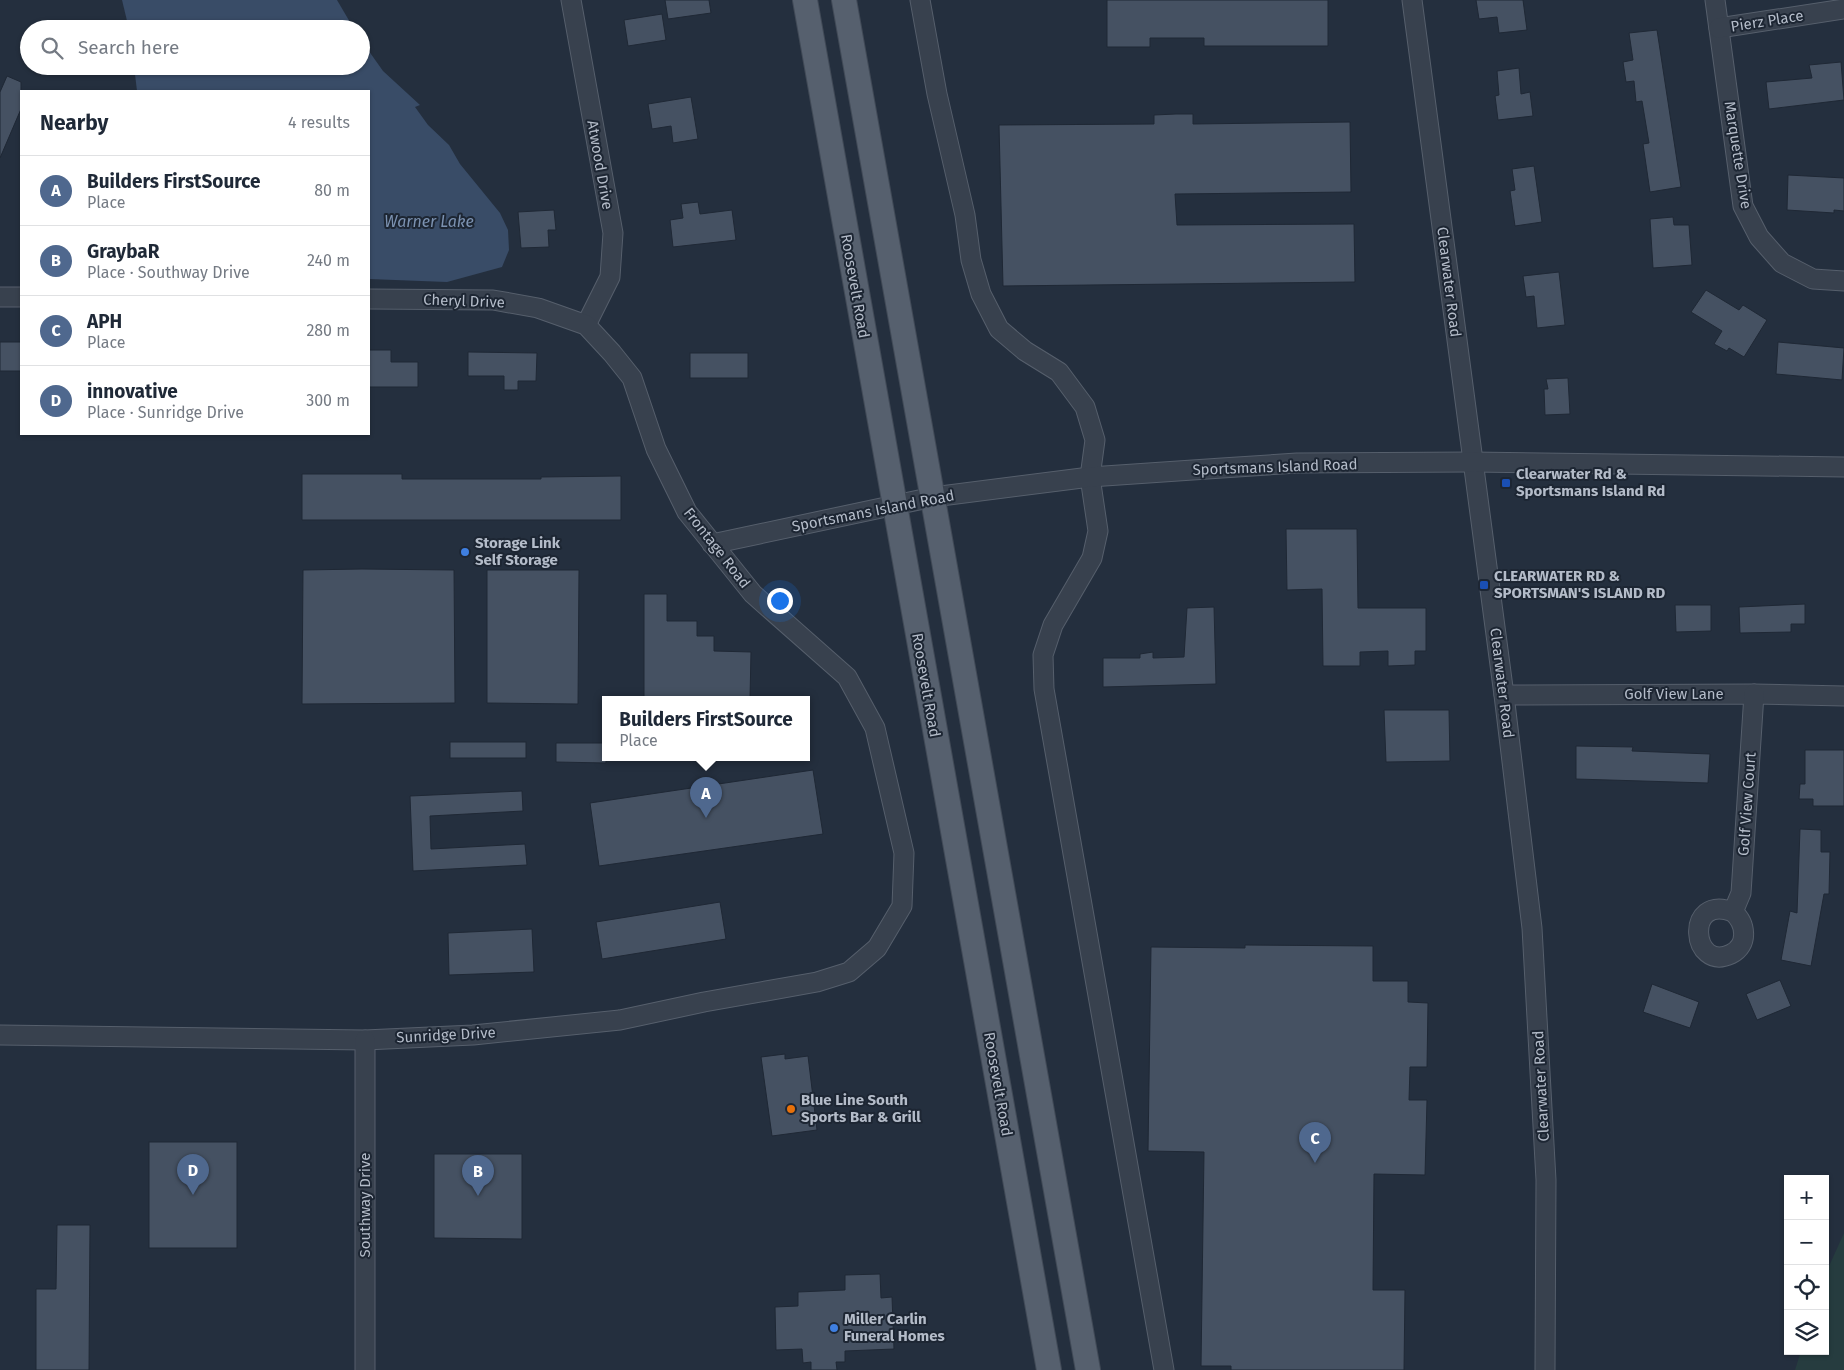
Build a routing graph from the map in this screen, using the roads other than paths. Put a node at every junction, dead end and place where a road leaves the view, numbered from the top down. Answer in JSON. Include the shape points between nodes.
{"nodes":[{"id":1,"x":571,"y":0,"type":"edge"},
{"id":2,"x":805,"y":0,"type":"edge"},
{"id":3,"x":844,"y":0,"type":"edge"},
{"id":4,"x":920,"y":0,"type":"edge"},
{"id":5,"x":1412,"y":0,"type":"edge"},
{"id":6,"x":1715,"y":0,"type":"edge"},
{"id":7,"x":1844,"y":9,"type":"edge"},
{"id":8,"x":1719,"y":28,"type":"junction"},
{"id":9,"x":1844,"y":281,"type":"edge"},
{"id":10,"x":0,"y":297,"type":"edge"},
{"id":11,"x":20,"y":297,"type":"edge"},
{"id":12,"x":370,"y":299,"type":"edge"},
{"id":13,"x":586,"y":325,"type":"junction"},
{"id":14,"x":1472,"y":462,"type":"junction"},
{"id":15,"x":1844,"y":467,"type":"edge"},
{"id":16,"x":1090,"y":477,"type":"junction"},
{"id":17,"x":934,"y":497,"type":"junction"},
{"id":18,"x":894,"y":504,"type":"junction"},
{"id":19,"x":712,"y":544,"type":"junction"},
{"id":20,"x":1754,"y":694,"type":"junction"},
{"id":21,"x":1504,"y":695,"type":"junction"},
{"id":22,"x":1844,"y":696,"type":"edge"},
{"id":23,"x":1733,"y":912,"type":"dead end"},
{"id":24,"x":877,"y":948,"type":"joint"},
{"id":25,"x":0,"y":1036,"type":"edge"},
{"id":26,"x":365,"y":1040,"type":"junction"},
{"id":27,"x":365,"y":1370,"type":"edge"},
{"id":28,"x":1049,"y":1370,"type":"edge"},
{"id":29,"x":1088,"y":1370,"type":"edge"},
{"id":30,"x":1164,"y":1370,"type":"edge"},
{"id":31,"x":1545,"y":1370,"type":"edge"}],
"edges":[{"from":1,"to":13,"type":"street","name":"Atwood Drive","via":[[613,233],[610,277]]},
{"from":2,"to":18,"type":"main road","name":"Roosevelt Road"},
{"from":3,"to":17,"type":"main road"},
{"from":4,"to":16,"type":"street","via":[[971,260],[981,294],[999,329],[1058,372],[1085,407],[1095,440]]},
{"from":5,"to":14,"type":"street","name":"Clearwater Road"},
{"from":6,"to":8,"type":"street","name":"Marquette Drive"},
{"from":7,"to":8,"type":"street","name":"Pierz Place"},
{"from":8,"to":9,"type":"street","name":"Marquette Drive","via":[[1743,206],[1759,237],[1782,263],[1813,278]]},
{"from":10,"to":11,"type":"street"},
{"from":12,"to":13,"type":"street","name":"Cheryl Drive","via":[[493,300],[538,308]]},
{"from":13,"to":19,"type":"street","name":"Frontage Road","via":[[632,378],[656,450],[687,512]]},
{"from":14,"to":15,"type":"street","name":"Sportsmans Island Road"},
{"from":14,"to":16,"type":"street","name":"Sportsmans Island Road","via":[[1297,463]]},
{"from":14,"to":21,"type":"street","name":"Clearwater Road"},
{"from":16,"to":17,"type":"street","name":"Sportsmans Island Road"},
{"from":16,"to":30,"type":"street","via":[[1098,530],[1092,558],[1053,625],[1043,655],[1044,689]]},
{"from":17,"to":18,"type":"street","name":"Sportsmans Island Road"},
{"from":17,"to":29,"type":"main road"},
{"from":18,"to":19,"type":"street","name":"Sportsmans Island Road"},
{"from":18,"to":28,"type":"main road","name":"Roosevelt Road"},
{"from":19,"to":24,"type":"street","name":"Frontage Road","via":[[753,594],[847,677],[875,728],[904,852],[902,906]]},
{"from":20,"to":21,"type":"street","name":"Golf View Lane"},
{"from":20,"to":22,"type":"street","name":"Golf View Lane"},
{"from":20,"to":23,"type":"street","name":"Golf View Court","via":[[1741,893]]},
{"from":21,"to":31,"type":"street","name":"Clearwater Road","via":[[1532,928],[1546,1180]]},
{"from":24,"to":26,"type":"street","name":"Sunridge Drive","via":[[849,972],[817,982],[620,1020],[473,1035]]},
{"from":25,"to":26,"type":"street","name":"Sunridge Drive"},
{"from":26,"to":27,"type":"street","name":"Southway Drive"}]}
